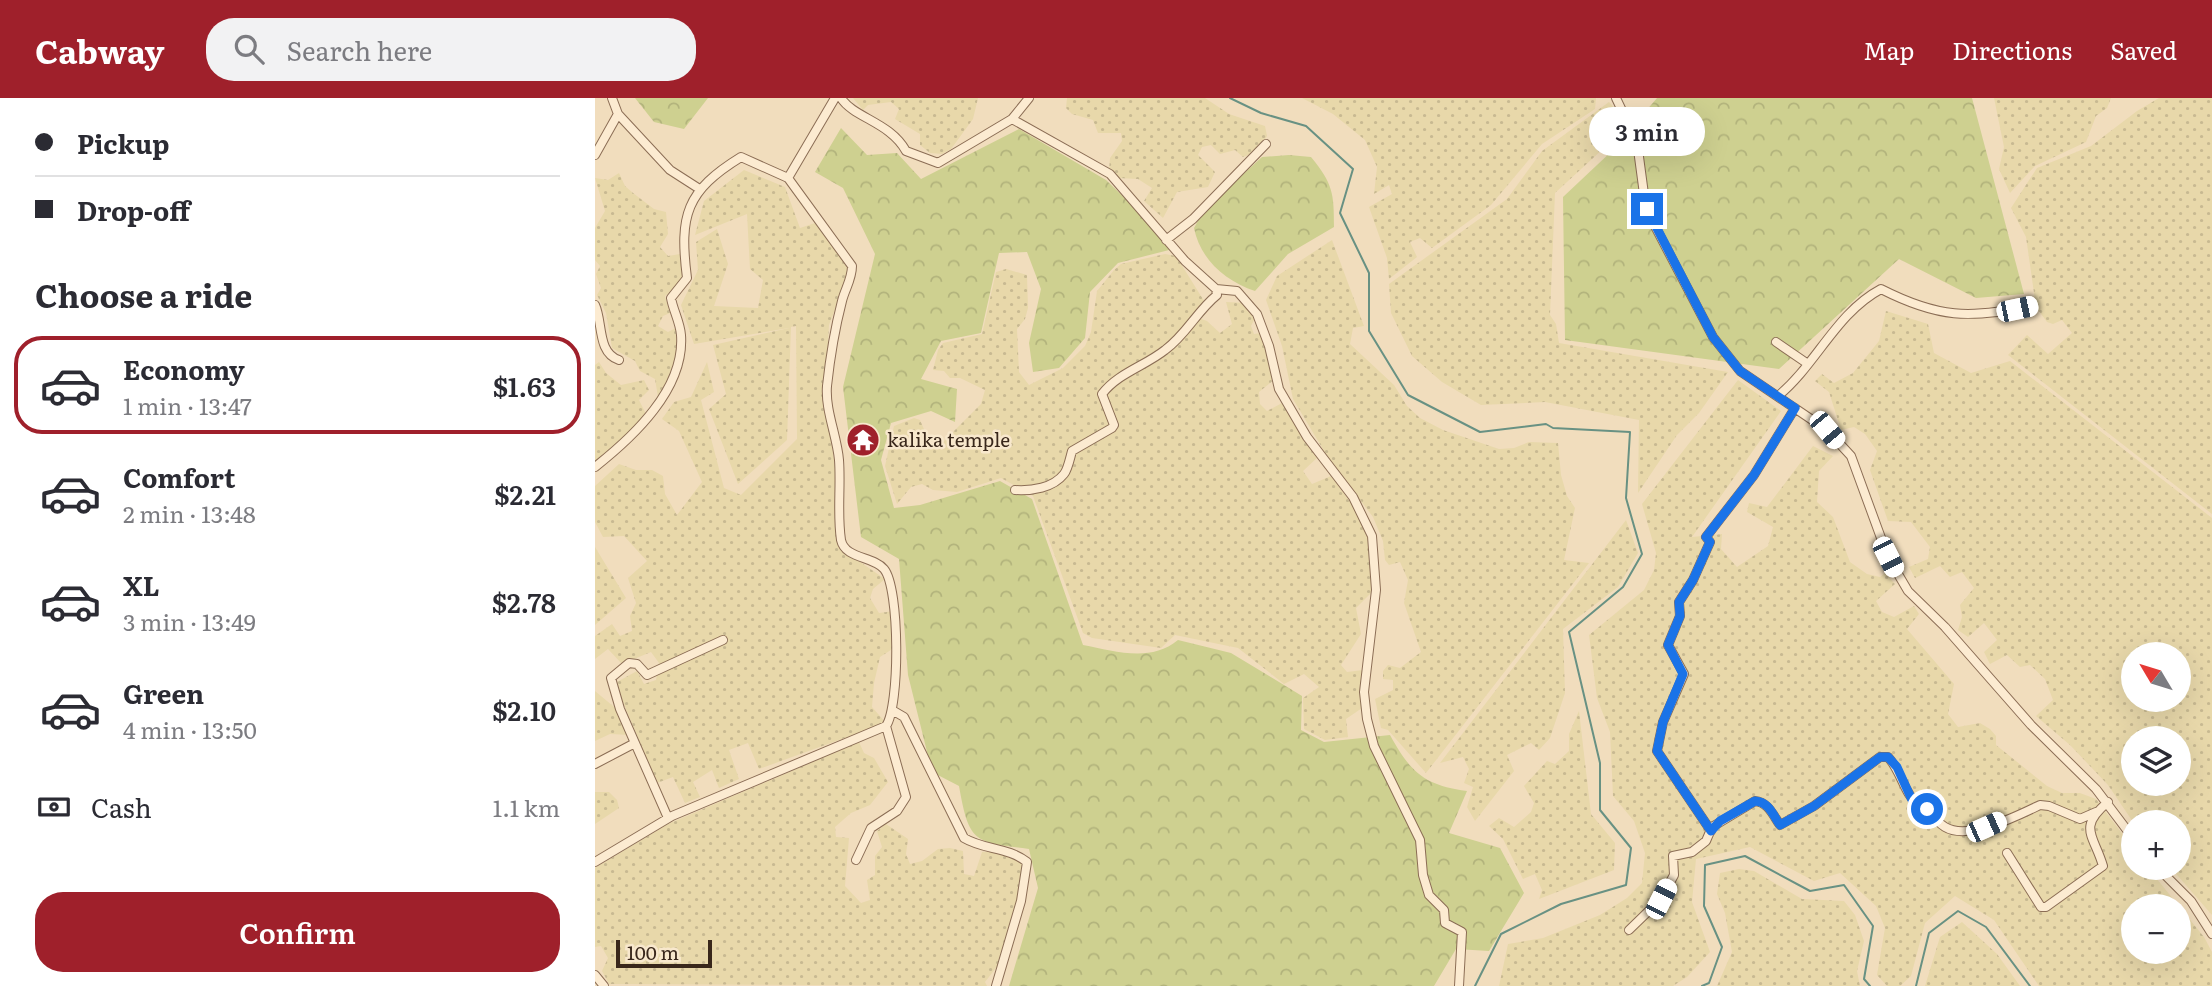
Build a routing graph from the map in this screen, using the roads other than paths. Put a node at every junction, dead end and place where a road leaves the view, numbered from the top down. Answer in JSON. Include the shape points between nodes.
{"nodes":[{"id":1,"x":612,"y":98,"type":"edge"},
{"id":2,"x":835,"y":98,"type":"edge"},
{"id":3,"x":841,"y":98,"type":"edge"},
{"id":4,"x":1029,"y":98,"type":"edge"},
{"id":5,"x":1616,"y":98,"type":"edge"},
{"id":6,"x":618,"y":114,"type":"junction"},
{"id":7,"x":1012,"y":119,"type":"junction"},
{"id":8,"x":1266,"y":144,"type":"dead end"},
{"id":9,"x":595,"y":155,"type":"edge"},
{"id":10,"x":788,"y":178,"type":"junction"},
{"id":11,"x":698,"y":188,"type":"junction"},
{"id":12,"x":1166,"y":240,"type":"junction"},
{"id":13,"x":1216,"y":289,"type":"junction"},
{"id":14,"x":595,"y":305,"type":"edge"},
{"id":15,"x":2032,"y":306,"type":"dead end"},
{"id":16,"x":1776,"y":342,"type":"dead end"},
{"id":17,"x":619,"y":360,"type":"dead end"},
{"id":18,"x":1808,"y":364,"type":"junction"},
{"id":19,"x":1778,"y":396,"type":"junction"},
{"id":20,"x":1795,"y":408,"type":"junction"},
{"id":21,"x":595,"y":467,"type":"edge"},
{"id":22,"x":1015,"y":490,"type":"dead end"},
{"id":23,"x":723,"y":640,"type":"dead end"},
{"id":24,"x":892,"y":710,"type":"junction"},
{"id":25,"x":886,"y":726,"type":"junction"},
{"id":26,"x":635,"y":743,"type":"junction"},
{"id":27,"x":595,"y":764,"type":"edge"},
{"id":28,"x":2108,"y":803,"type":"junction"},
{"id":29,"x":2096,"y":812,"type":"junction"},
{"id":30,"x":668,"y":818,"type":"junction"},
{"id":31,"x":2121,"y":821,"type":"edge"},
{"id":32,"x":1711,"y":831,"type":"junction"},
{"id":33,"x":2007,"y":853,"type":"dead end"},
{"id":34,"x":856,"y":860,"type":"dead end"},
{"id":35,"x":595,"y":862,"type":"edge"},
{"id":36,"x":2170,"y":880,"type":"edge"},
{"id":37,"x":1629,"y":930,"type":"dead end"},
{"id":38,"x":2212,"y":934,"type":"edge"},
{"id":39,"x":595,"y":975,"type":"edge"},
{"id":40,"x":604,"y":986,"type":"edge"},
{"id":41,"x":996,"y":986,"type":"edge"},
{"id":42,"x":1459,"y":986,"type":"edge"}],
"edges":[{"from":1,"to":6,"type":"street"},
{"from":2,"to":10,"type":"street"},
{"from":3,"to":7,"type":"street","via":[[894,136],[906,151],[938,163]]},
{"from":4,"to":7,"type":"street"},
{"from":5,"to":19,"type":"street","via":[[1637,142],[1647,209],[1673,265],[1713,337],[1740,371]]},
{"from":6,"to":9,"type":"street"},
{"from":6,"to":11,"type":"street","via":[[670,170]]},
{"from":7,"to":12,"type":"street","via":[[1110,174]]},
{"from":8,"to":12,"type":"street","via":[[1193,219]]},
{"from":10,"to":11,"type":"street","via":[[741,157]]},
{"from":10,"to":24,"type":"street","via":[[852,265],[827,390],[839,460],[841,541],[851,552],[877,563],[890,582],[895,642]]},
{"from":11,"to":21,"type":"street","via":[[684,228],[687,278],[671,298],[681,335],[677,365],[653,411]]},
{"from":12,"to":13,"type":"street"},
{"from":13,"to":22,"type":"street","via":[[1217,295],[1165,350],[1102,394],[1114,425],[1109,430],[1072,451],[1065,473],[1049,484],[1033,491]]},
{"from":13,"to":42,"type":"street","via":[[1237,291],[1253,307],[1279,389],[1307,437],[1353,497],[1372,536],[1376,590],[1364,692],[1367,719],[1374,746],[1420,840],[1429,895],[1444,910],[1445,923],[1462,932]]},
{"from":14,"to":17,"type":"street","via":[[606,351]]},
{"from":15,"to":18,"type":"street","via":[[1975,317],[1956,315],[1914,305],[1881,289],[1854,307]]},
{"from":16,"to":18,"type":"street"},
{"from":18,"to":19,"type":"street"},
{"from":19,"to":20,"type":"street"},
{"from":20,"to":28,"type":"street","via":[[1827,430],[1851,456],[1885,549],[1908,591]]},
{"from":20,"to":32,"type":"street","via":[[1754,475],[1706,537],[1710,542],[1679,602],[1680,616],[1668,645],[1683,674],[1663,722],[1657,751]]},
{"from":23,"to":26,"type":"street","via":[[647,675],[637,664],[629,663],[613,675],[610,682]]},
{"from":24,"to":25,"type":"street"},
{"from":24,"to":41,"type":"street","via":[[904,717],[964,838],[1020,857],[1028,867],[1009,952]]},
{"from":25,"to":30,"type":"street"},
{"from":25,"to":34,"type":"street","via":[[906,797],[897,811],[871,828]]},
{"from":26,"to":27,"type":"street"},
{"from":26,"to":30,"type":"street"},
{"from":28,"to":29,"type":"street"},
{"from":28,"to":31,"type":"street"},
{"from":29,"to":32,"type":"street","via":[[2080,819],[2040,805],[1974,832],[1949,830],[1922,803],[1918,806],[1912,800],[1901,774],[1888,757],[1880,757],[1780,825],[1771,809],[1755,801]]},
{"from":29,"to":33,"type":"street","via":[[2089,833],[2102,866],[2048,906],[2041,906]]},
{"from":30,"to":35,"type":"street"},
{"from":32,"to":37,"type":"street","via":[[1692,852],[1673,856],[1674,875],[1661,899]]},
{"from":36,"to":38,"type":"street","via":[[2191,901]]},
{"from":39,"to":40,"type":"street"}]}
